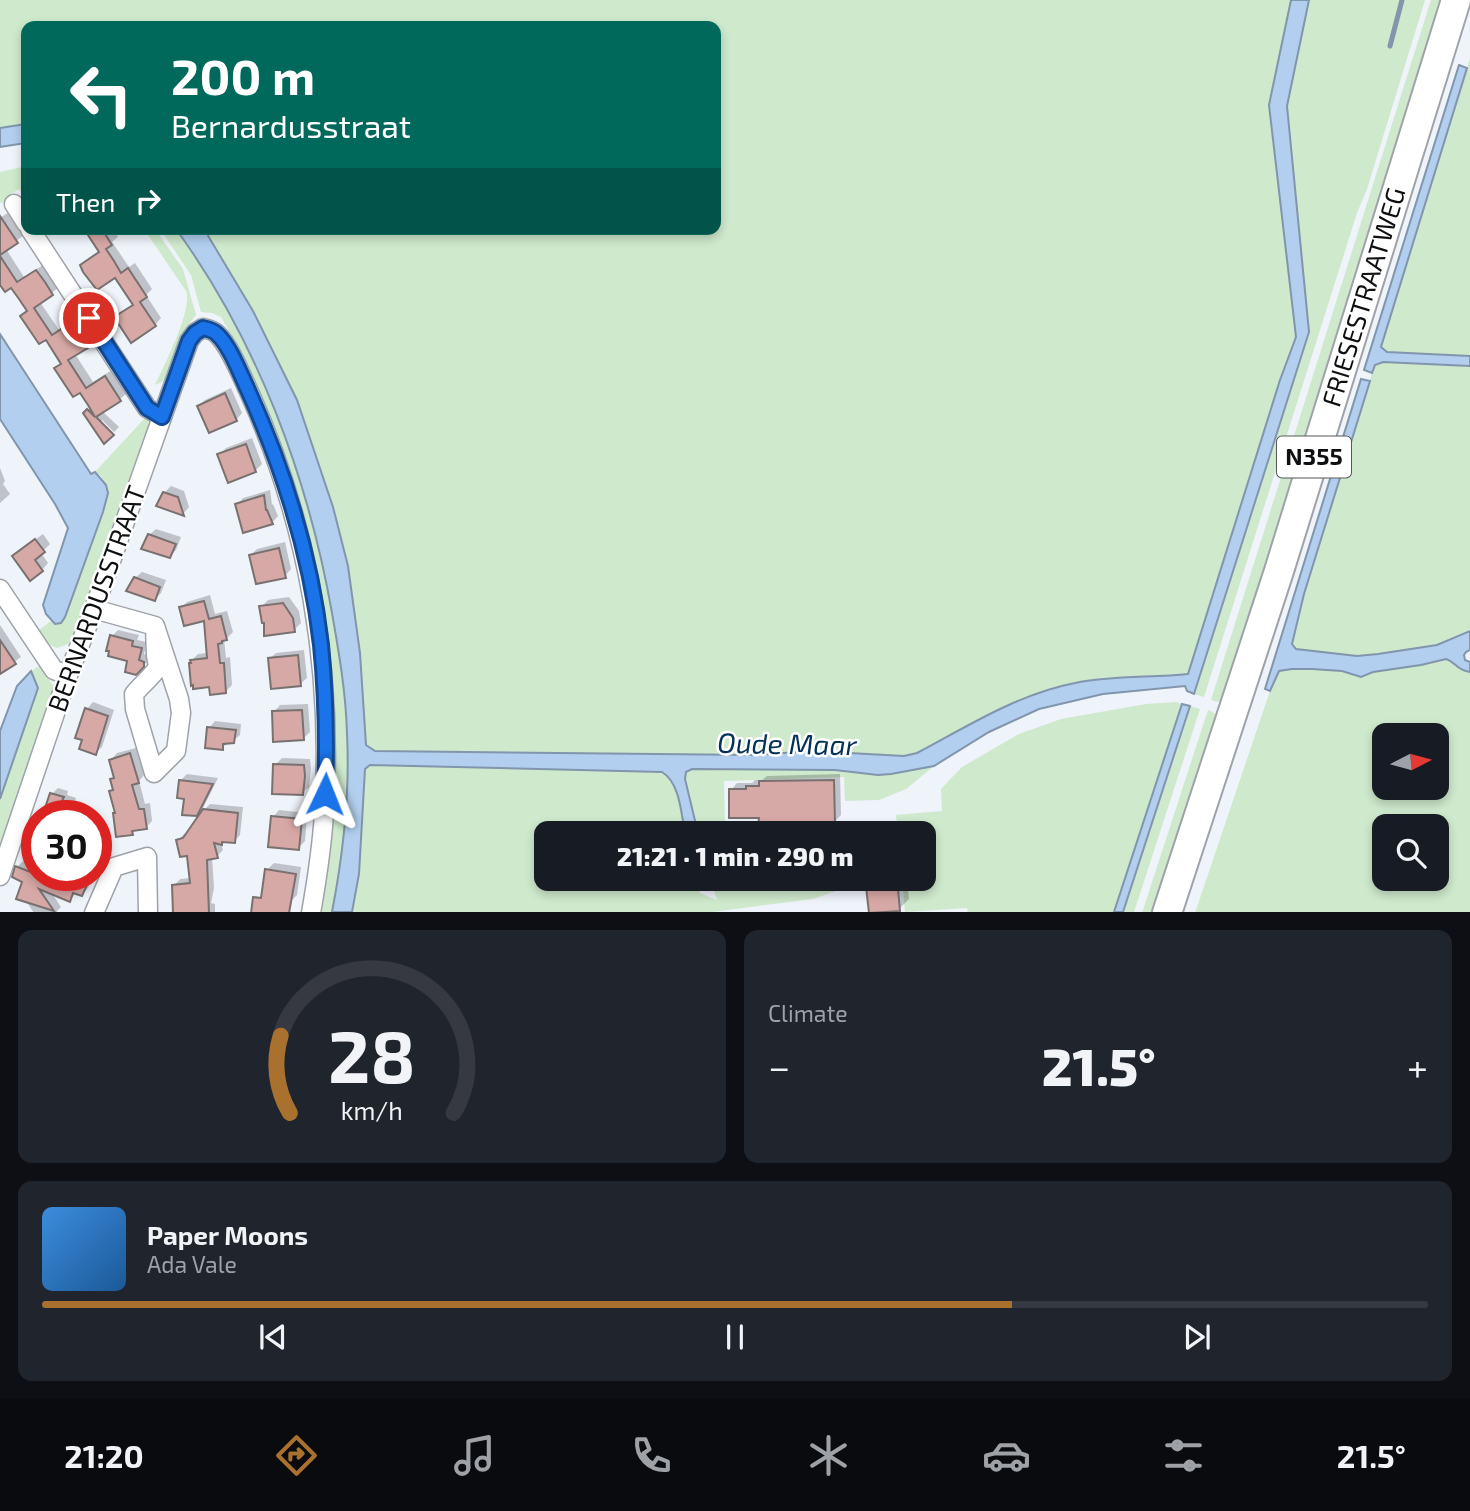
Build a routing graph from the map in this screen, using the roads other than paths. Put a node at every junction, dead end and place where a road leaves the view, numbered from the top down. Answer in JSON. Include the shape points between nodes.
{"nodes":[{"id":1,"x":1456,"y":0,"type":"edge"},
{"id":2,"x":14,"y":204,"type":"dead end"},
{"id":3,"x":21,"y":215,"type":"edge"},
{"id":4,"x":34,"y":235,"type":"edge"},
{"id":5,"x":162,"y":417,"type":"junction"},
{"id":6,"x":0,"y":589,"type":"edge"},
{"id":7,"x":94,"y":610,"type":"junction"},
{"id":8,"x":155,"y":626,"type":"junction"},
{"id":9,"x":68,"y":675,"type":"junction"},
{"id":10,"x":0,"y":876,"type":"edge"},
{"id":11,"x":94,"y":912,"type":"edge"},
{"id":12,"x":148,"y":912,"type":"edge"},
{"id":13,"x":312,"y":912,"type":"edge"},
{"id":14,"x":1167,"y":912,"type":"edge"}],
"edges":[{"from":1,"to":14,"type":"main road","name":"FRIESESTRAATWEG","number":"N355","via":[[1279,571]]},
{"from":2,"to":3,"type":"street"},
{"from":4,"to":5,"type":"street","via":[[147,408]]},
{"from":5,"to":7,"type":"street","name":"BERNARDUSSTRAAT"},
{"from":5,"to":13,"type":"street","name":"BERNARDUSSTRAAT","via":[[189,341],[203,328],[211,329],[224,344],[264,425],[311,585],[320,643],[326,754]]},
{"from":6,"to":9,"type":"street","via":[[54,670]]},
{"from":7,"to":8,"type":"street"},
{"from":7,"to":9,"type":"street","name":"BERNARDUSSTRAAT"},
{"from":8,"to":8,"type":"street","via":[[181,713],[176,751],[154,773],[134,694],[159,667]]},
{"from":9,"to":10,"type":"street","name":"BERNARDUSSTRAAT"},
{"from":11,"to":12,"type":"street","via":[[114,867],[147,857]]}]}
